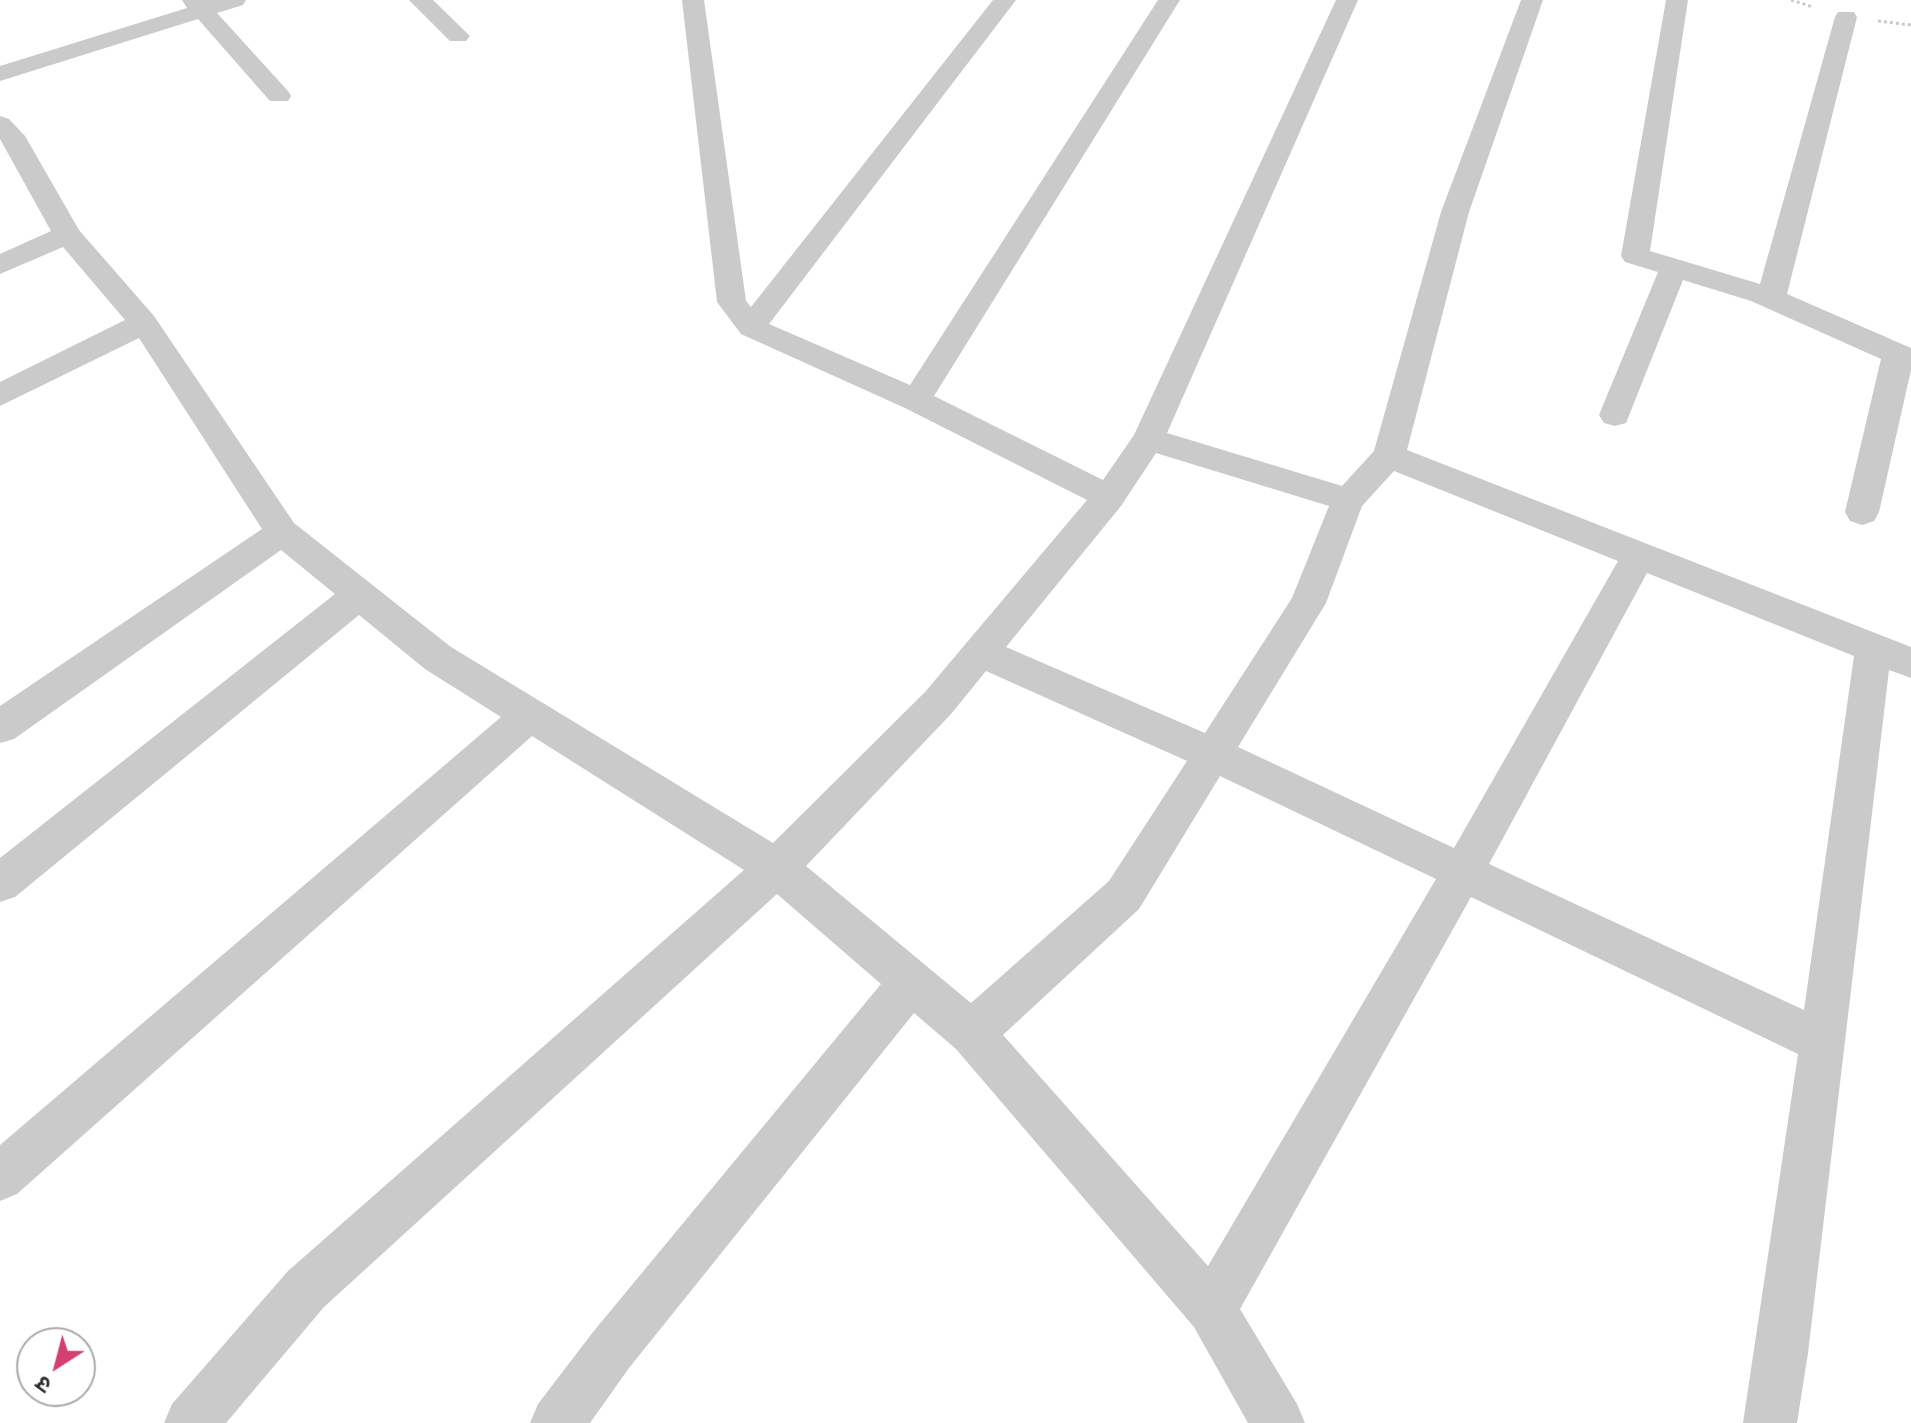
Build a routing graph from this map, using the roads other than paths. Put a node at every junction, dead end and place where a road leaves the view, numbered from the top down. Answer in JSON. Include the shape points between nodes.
{"nodes":[{"id":1,"x":235,"y":0,"type":"edge"},
{"id":2,"x":420,"y":0,"type":"edge"},
{"id":3,"x":693,"y":0,"type":"edge"},
{"id":4,"x":1005,"y":0,"type":"edge"},
{"id":5,"x":1169,"y":0,"type":"edge"},
{"id":6,"x":1347,"y":0,"type":"edge"},
{"id":7,"x":1532,"y":0,"type":"edge"},
{"id":8,"x":1677,"y":0,"type":"edge"},
{"id":9,"x":198,"y":5,"type":"edge"},
{"id":10,"x":1846,"y":17,"type":"dead end"},
{"id":11,"x":458,"y":36,"type":"dead end"},
{"id":12,"x":0,"y":74,"type":"edge"},
{"id":13,"x":279,"y":96,"type":"dead end"},
{"id":14,"x":0,"y":124,"type":"edge"},
{"id":15,"x":67,"y":234,"type":"junction"},
{"id":16,"x":0,"y":265,"type":"edge"},
{"id":17,"x":1674,"y":268,"type":"junction"},
{"id":18,"x":1771,"y":298,"type":"junction"},
{"id":19,"x":144,"y":323,"type":"junction"},
{"id":20,"x":751,"y":327,"type":"junction"},
{"id":21,"x":1904,"y":357,"type":"edge"},
{"id":22,"x":0,"y":395,"type":"edge"},
{"id":23,"x":916,"y":400,"type":"junction"},
{"id":24,"x":1615,"y":415,"type":"dead end"},
{"id":25,"x":1148,"y":439,"type":"junction"},
{"id":26,"x":1389,"y":456,"type":"junction"},
{"id":27,"x":1109,"y":497,"type":"junction"},
{"id":28,"x":1348,"y":500,"type":"junction"},
{"id":29,"x":1862,"y":512,"type":"dead end"},
{"id":30,"x":282,"y":532,"type":"junction"},
{"id":31,"x":1639,"y":556,"type":"junction"},
{"id":32,"x":360,"y":594,"type":"junction"},
{"id":33,"x":980,"y":652,"type":"junction"},
{"id":34,"x":1892,"y":656,"type":"edge"},
{"id":35,"x":530,"y":715,"type":"junction"},
{"id":36,"x":0,"y":727,"type":"edge"},
{"id":37,"x":1213,"y":754,"type":"junction"},
{"id":38,"x":777,"y":868,"type":"junction"},
{"id":39,"x":1462,"y":873,"type":"junction"},
{"id":40,"x":0,"y":883,"type":"edge"},
{"id":41,"x":911,"y":982,"type":"junction"},
{"id":42,"x":972,"y":1033,"type":"junction"},
{"id":43,"x":1823,"y":1042,"type":"junction"},
{"id":44,"x":0,"y":1177,"type":"edge"},
{"id":45,"x":1212,"y":1309,"type":"junction"},
{"id":46,"x":191,"y":1423,"type":"edge"},
{"id":47,"x":557,"y":1423,"type":"edge"},
{"id":48,"x":1278,"y":1423,"type":"edge"},
{"id":49,"x":1770,"y":1423,"type":"edge"}],
"edges":[{"from":1,"to":9,"type":"street"},
{"from":2,"to":11,"type":"street"},
{"from":3,"to":20,"type":"street","via":[[732,302]]},
{"from":4,"to":20,"type":"street"},
{"from":5,"to":23,"type":"street"},
{"from":6,"to":25,"type":"street"},
{"from":7,"to":26,"type":"street","via":[[1455,212]]},
{"from":8,"to":17,"type":"street","via":[[1635,256]]},
{"from":9,"to":12,"type":"street"},
{"from":9,"to":13,"type":"street"},
{"from":10,"to":18,"type":"street"},
{"from":14,"to":15,"type":"street","via":[[16,141]]},
{"from":15,"to":16,"type":"street"},
{"from":15,"to":19,"type":"street"},
{"from":17,"to":18,"type":"street"},
{"from":17,"to":24,"type":"street"},
{"from":18,"to":21,"type":"street"},
{"from":19,"to":22,"type":"street"},
{"from":19,"to":30,"type":"street"},
{"from":20,"to":23,"type":"street"},
{"from":21,"to":29,"type":"street"},
{"from":23,"to":27,"type":"street"},
{"from":25,"to":27,"type":"street"},
{"from":25,"to":28,"type":"street"},
{"from":26,"to":28,"type":"street"},
{"from":26,"to":31,"type":"street"},
{"from":27,"to":33,"type":"street"},
{"from":28,"to":37,"type":"street","via":[[1308,603]]},
{"from":30,"to":32,"type":"street"},
{"from":30,"to":36,"type":"street"},
{"from":31,"to":34,"type":"street"},
{"from":31,"to":39,"type":"street"},
{"from":32,"to":35,"type":"street","via":[[438,658]]},
{"from":32,"to":40,"type":"street"},
{"from":33,"to":37,"type":"street"},
{"from":33,"to":38,"type":"street","via":[[938,703]]},
{"from":34,"to":43,"type":"street"},
{"from":35,"to":38,"type":"street"},
{"from":35,"to":44,"type":"street"},
{"from":37,"to":39,"type":"street"},
{"from":37,"to":42,"type":"street","via":[[1124,895]]},
{"from":38,"to":41,"type":"street"},
{"from":38,"to":46,"type":"street","via":[[306,1289]]},
{"from":39,"to":43,"type":"street"},
{"from":39,"to":45,"type":"street"},
{"from":41,"to":42,"type":"street"},
{"from":41,"to":47,"type":"street"},
{"from":42,"to":45,"type":"street"},
{"from":43,"to":49,"type":"street"},
{"from":45,"to":48,"type":"street"}]}
